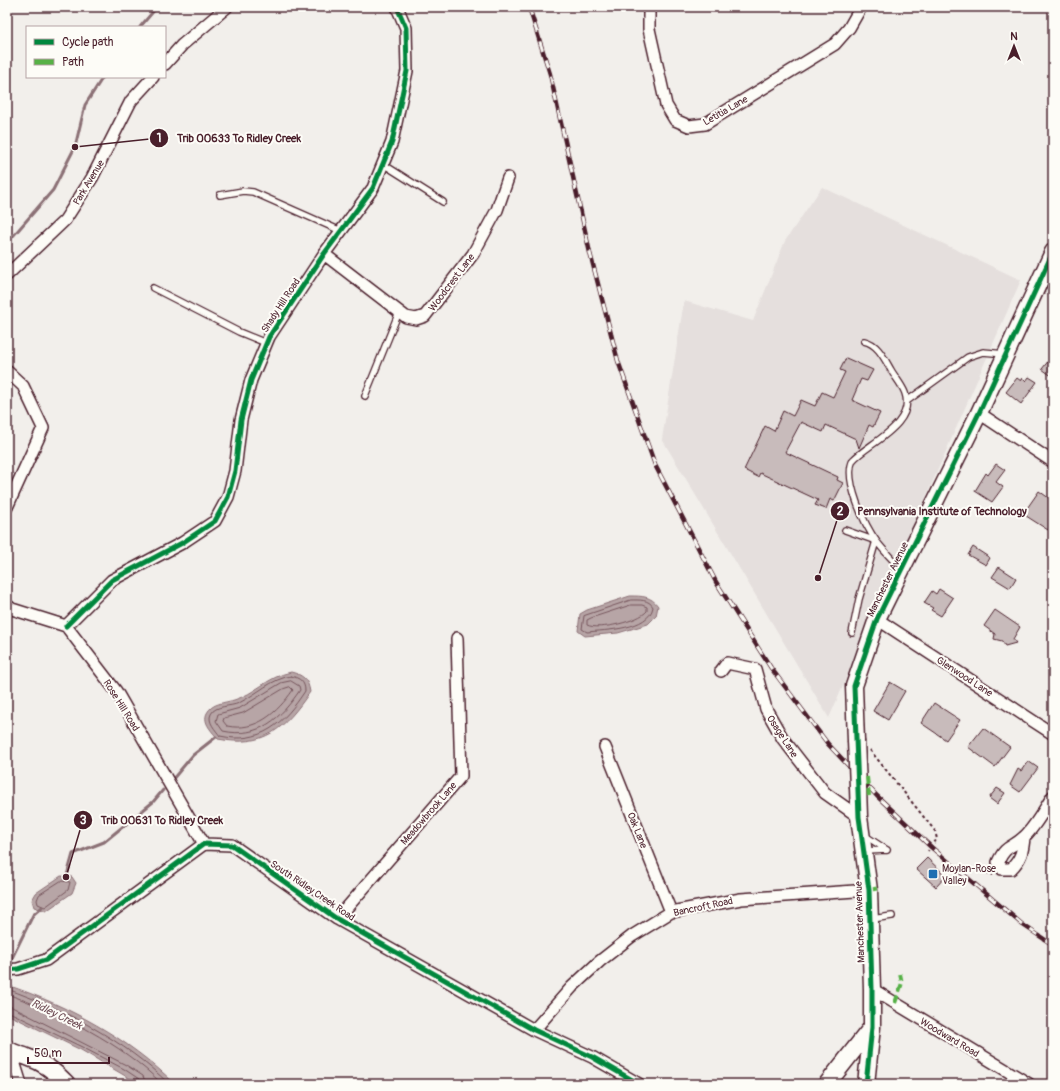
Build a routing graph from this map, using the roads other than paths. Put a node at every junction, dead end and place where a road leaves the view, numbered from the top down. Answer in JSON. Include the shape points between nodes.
{"nodes":[{"id":1,"x":227,"y":7,"type":"edge"},
{"id":2,"x":397,"y":7,"type":"edge"},
{"id":3,"x":649,"y":7,"type":"edge"},
{"id":4,"x":861,"y":7,"type":"edge"},
{"id":5,"x":166,"y":63,"type":"edge"},
{"id":6,"x":152,"y":78,"type":"edge"},
{"id":7,"x":383,"y":164,"type":"junction"},
{"id":8,"x":508,"y":178,"type":"dead end"},
{"id":9,"x":220,"y":195,"type":"dead end"},
{"id":10,"x":443,"y":202,"type":"dead end"},
{"id":11,"x":341,"y":231,"type":"junction"},
{"id":12,"x":1053,"y":252,"type":"edge"},
{"id":13,"x":324,"y":254,"type":"junction"},
{"id":14,"x":7,"y":276,"type":"edge"},
{"id":15,"x":153,"y":288,"type":"dead end"},
{"id":16,"x":399,"y":312,"type":"junction"},
{"id":17,"x":864,"y":341,"type":"dead end"},
{"id":18,"x":266,"y":343,"type":"junction"},
{"id":19,"x":1006,"y":354,"type":"junction"},
{"id":20,"x":7,"y":371,"type":"edge"},
{"id":21,"x":366,"y":396,"type":"dead end"},
{"id":22,"x":907,"y":401,"type":"junction"},
{"id":23,"x":979,"y":412,"type":"junction"},
{"id":24,"x":1053,"y":462,"type":"edge"},
{"id":25,"x":7,"y":507,"type":"edge"},
{"id":26,"x":845,"y":530,"type":"dead end"},
{"id":27,"x":876,"y":541,"type":"junction"},
{"id":28,"x":902,"y":569,"type":"junction"},
{"id":29,"x":7,"y":605,"type":"edge"},
{"id":30,"x":877,"y":619,"type":"junction"},
{"id":31,"x":66,"y":626,"type":"junction"},
{"id":32,"x":852,"y":633,"type":"dead end"},
{"id":33,"x":457,"y":638,"type":"dead end"},
{"id":34,"x":721,"y":671,"type":"dead end"},
{"id":35,"x":1053,"y":734,"type":"edge"},
{"id":36,"x":605,"y":747,"type":"dead end"},
{"id":37,"x":1053,"y":796,"type":"edge"},
{"id":38,"x":859,"y":817,"type":"junction"},
{"id":39,"x":861,"y":833,"type":"junction"},
{"id":40,"x":1024,"y":837,"type":"junction"},
{"id":41,"x":204,"y":844,"type":"junction"},
{"id":42,"x":863,"y":851,"type":"junction"},
{"id":43,"x":869,"y":890,"type":"junction"},
{"id":44,"x":671,"y":912,"type":"junction"},
{"id":45,"x":892,"y":916,"type":"dead end"},
{"id":46,"x":337,"y":919,"type":"junction"},
{"id":47,"x":870,"y":919,"type":"junction"},
{"id":48,"x":7,"y":970,"type":"edge"},
{"id":49,"x":872,"y":989,"type":"junction"},
{"id":50,"x":872,"y":1027,"type":"junction"},
{"id":51,"x":534,"y":1030,"type":"junction"},
{"id":52,"x":9,"y":1050,"type":"edge"},
{"id":53,"x":21,"y":1084,"type":"edge"},
{"id":54,"x":67,"y":1084,"type":"edge"},
{"id":55,"x":639,"y":1084,"type":"edge"},
{"id":56,"x":827,"y":1084,"type":"edge"},
{"id":57,"x":866,"y":1084,"type":"edge"},
{"id":58,"x":1029,"y":1084,"type":"edge"}],
"edges":[{"from":1,"to":5,"type":"street","via":[[182,45]]},
{"from":2,"to":7,"type":"street","name":"Shady Hill Road","via":[[406,28],[407,71],[392,142]]},
{"from":3,"to":4,"type":"street","name":"Letitia Lane","via":[[649,28],[666,106],[675,120],[689,126],[705,124],[835,44],[849,28]]},
{"from":6,"to":14,"type":"street","name":"Park Avenue","via":[[131,101],[92,178],[65,220]]},
{"from":7,"to":10,"type":"lane"},
{"from":7,"to":11,"type":"street","name":"Shady Hill Road","via":[[373,188]]},
{"from":8,"to":16,"type":"street","name":"Woodcrest Lane","via":[[497,210],[473,254],[425,316],[416,319]]},
{"from":9,"to":11,"type":"lane","via":[[253,192]]},
{"from":11,"to":13,"type":"street","name":"Shady Hill Road"},
{"from":12,"to":19,"type":"street","name":"Manchester Avenue"},
{"from":13,"to":16,"type":"street","name":"Woodcrest Lane"},
{"from":13,"to":18,"type":"street","name":"Shady Hill Road"},
{"from":15,"to":18,"type":"lane"},
{"from":16,"to":21,"type":"lane"},
{"from":17,"to":22,"type":"lane","via":[[878,350],[905,393]]},
{"from":18,"to":31,"type":"street","name":"Shady Hill Road","via":[[251,380],[241,420],[236,471],[228,497],[215,521],[182,543],[112,580]]},
{"from":19,"to":22,"type":"lane","via":[[983,352],[968,357]]},
{"from":19,"to":23,"type":"street","name":"Manchester Avenue"},
{"from":20,"to":25,"type":"street","via":[[23,386],[43,428]]},
{"from":22,"to":27,"type":"lane","via":[[895,427],[859,454],[850,466],[855,498]]},
{"from":23,"to":24,"type":"street"},
{"from":23,"to":28,"type":"street","name":"Manchester Avenue"},
{"from":26,"to":27,"type":"lane"},
{"from":27,"to":28,"type":"lane"},
{"from":27,"to":32,"type":"lane"},
{"from":28,"to":30,"type":"street","name":"Manchester Avenue"},
{"from":29,"to":31,"type":"street","via":[[12,609]]},
{"from":30,"to":35,"type":"street","name":"Glenwood Lane"},
{"from":30,"to":38,"type":"street","name":"Manchester Avenue","bridge":true,"via":[[854,686],[861,744]]},
{"from":31,"to":41,"type":"street","name":"Rose Hill Road","via":[[116,691]]},
{"from":33,"to":46,"type":"street","name":"Meadowbrook Lane","via":[[461,776]]},
{"from":34,"to":38,"type":"street","name":"Osage Lane","via":[[727,663],[755,669],[766,709],[783,739],[825,793]]},
{"from":36,"to":44,"type":"street","name":"Oak Lane"},
{"from":37,"to":40,"type":"street"},
{"from":38,"to":39,"type":"street","name":"Manchester Avenue"},
{"from":39,"to":42,"type":"street","name":"Manchester Avenue"},
{"from":39,"to":42,"type":"lane","via":[[887,850]]},
{"from":40,"to":40,"type":"street","via":[[1002,852],[998,862],[1002,869],[1011,869],[1018,862],[1023,852]]},
{"from":41,"to":46,"type":"street","name":"South Ridley Creek Road","via":[[232,845]]},
{"from":41,"to":48,"type":"street","via":[[46,960]]},
{"from":42,"to":43,"type":"street","name":"Manchester Avenue"},
{"from":43,"to":44,"type":"street","name":"Bancroft Road","via":[[741,898]]},
{"from":43,"to":47,"type":"street","name":"Manchester Avenue"},
{"from":44,"to":51,"type":"street","name":"Bancroft Road","via":[[632,936],[600,961],[572,987]]},
{"from":45,"to":47,"type":"lane"},
{"from":46,"to":51,"type":"street","name":"South Ridley Creek Road"},
{"from":47,"to":49,"type":"street","name":"Manchester Avenue"},
{"from":49,"to":50,"type":"street","name":"Manchester Avenue"},
{"from":49,"to":58,"type":"street","name":"Woodward Road"},
{"from":50,"to":56,"type":"street"},
{"from":50,"to":57,"type":"street","name":"Manchester Avenue"},
{"from":51,"to":55,"type":"street","name":"South Ridley Creek Road","via":[[592,1057]]},
{"from":52,"to":53,"type":"street"},
{"from":52,"to":54,"type":"street","via":[[42,1065]]}]}
